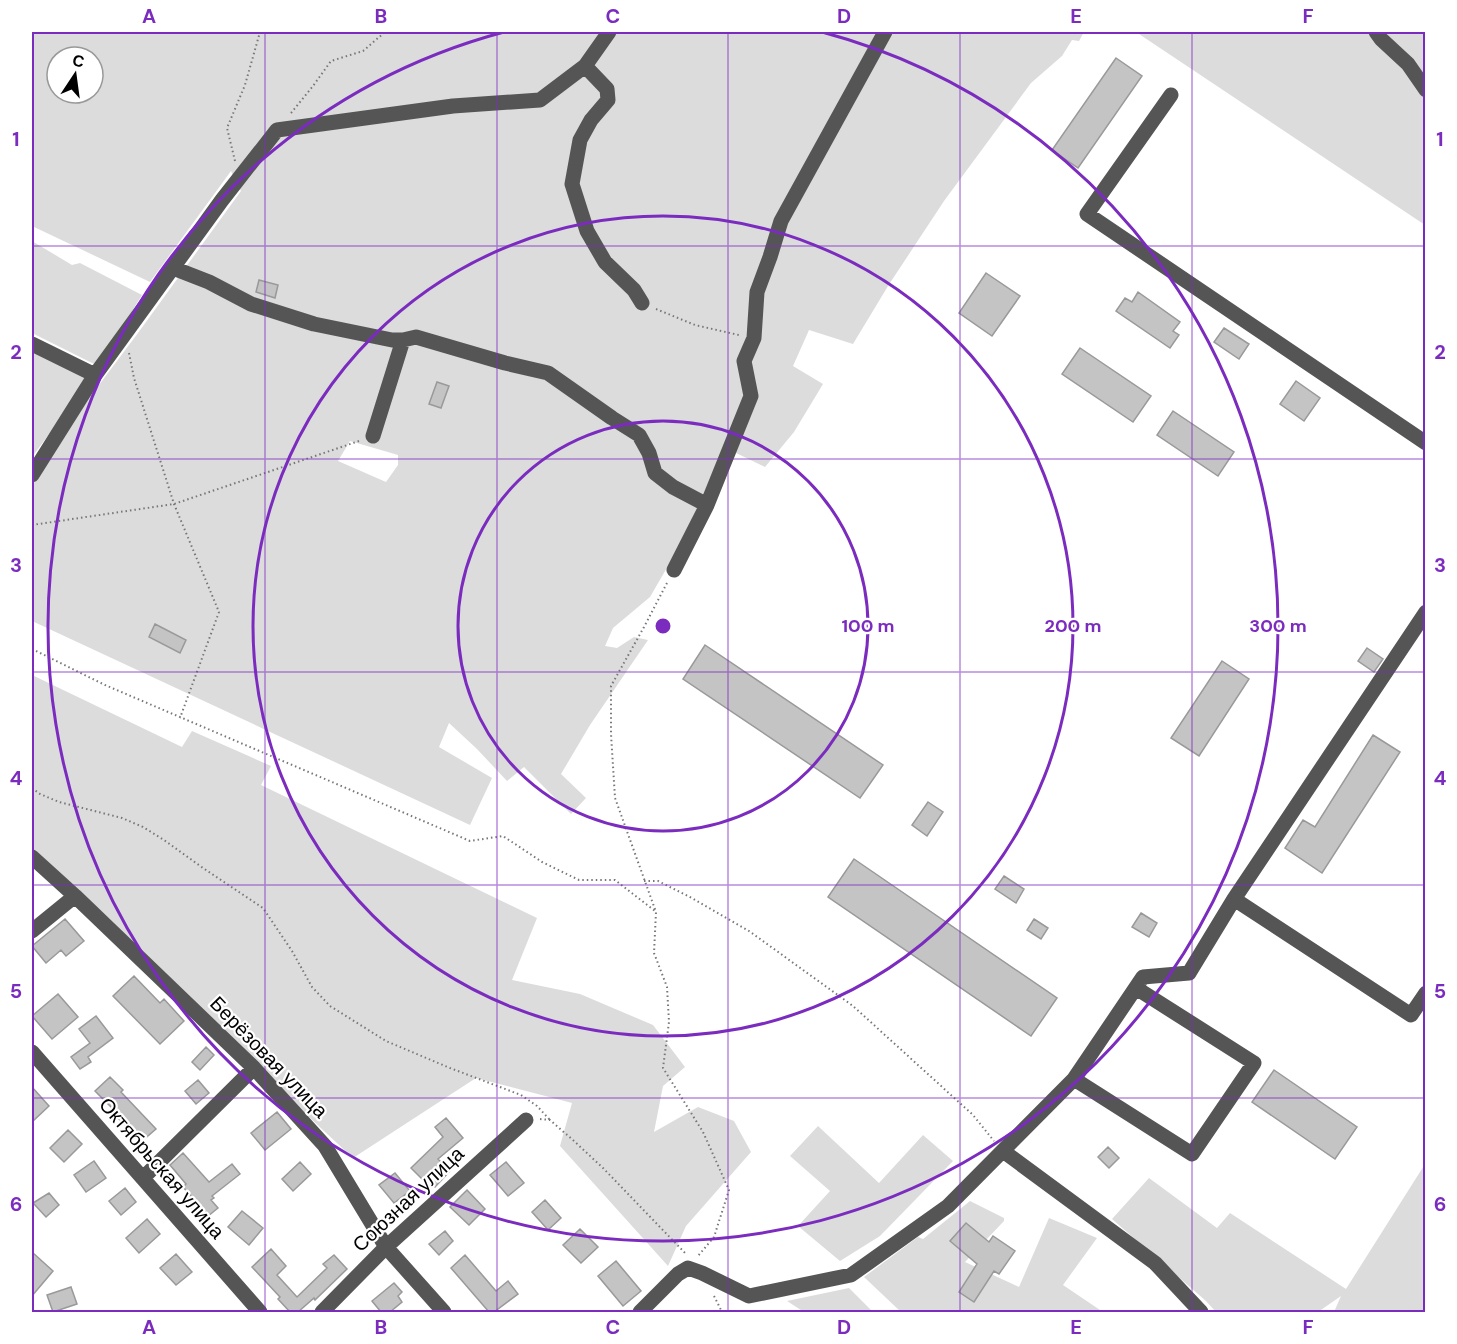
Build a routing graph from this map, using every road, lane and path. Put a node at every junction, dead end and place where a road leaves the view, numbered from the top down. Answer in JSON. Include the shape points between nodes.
{"nodes":[{"id":1,"x":261,"y":32,"type":"edge"},
{"id":2,"x":385,"y":32,"type":"edge"},
{"id":3,"x":609,"y":32,"type":"edge"},
{"id":4,"x":885,"y":32,"type":"edge"},
{"id":5,"x":1376,"y":32,"type":"edge"},
{"id":6,"x":585,"y":66,"type":"junction"},
{"id":7,"x":1425,"y":90,"type":"edge"},
{"id":8,"x":1171,"y":95,"type":"dead end"},
{"id":9,"x":277,"y":130,"type":"junction"},
{"id":10,"x":240,"y":178,"type":"junction"},
{"id":11,"x":172,"y":268,"type":"junction"},
{"id":12,"x":642,"y":303,"type":"joint"},
{"id":13,"x":125,"y":334,"type":"junction"},
{"id":14,"x":754,"y":338,"type":"junction"},
{"id":15,"x":403,"y":340,"type":"junction"},
{"id":16,"x":32,"y":344,"type":"edge"},
{"id":17,"x":95,"y":375,"type":"junction"},
{"id":18,"x":372,"y":436,"type":"joint"},
{"id":19,"x":1425,"y":443,"type":"edge"},
{"id":20,"x":32,"y":476,"type":"edge"},
{"id":21,"x":174,"y":504,"type":"junction"},
{"id":22,"x":707,"y":505,"type":"junction"},
{"id":23,"x":32,"y":525,"type":"edge"},
{"id":24,"x":674,"y":570,"type":"joint"},
{"id":25,"x":1425,"y":612,"type":"edge"},
{"id":26,"x":32,"y":649,"type":"edge"},
{"id":27,"x":180,"y":718,"type":"junction"},
{"id":28,"x":32,"y":788,"type":"edge"},
{"id":29,"x":32,"y":857,"type":"edge"},
{"id":30,"x":645,"y":881,"type":"junction"},
{"id":31,"x":75,"y":896,"type":"junction"},
{"id":32,"x":1234,"y":899,"type":"junction"},
{"id":33,"x":656,"y":912,"type":"junction"},
{"id":34,"x":32,"y":931,"type":"edge"},
{"id":35,"x":1136,"y":988,"type":"junction"},
{"id":36,"x":1425,"y":993,"type":"edge"},
{"id":37,"x":32,"y":1052,"type":"edge"},
{"id":38,"x":254,"y":1068,"type":"junction"},
{"id":39,"x":1074,"y":1079,"type":"junction"},
{"id":40,"x":525,"y":1120,"type":"joint"},
{"id":41,"x":550,"y":1120,"type":"junction"},
{"id":42,"x":1003,"y":1151,"type":"junction"},
{"id":43,"x":143,"y":1178,"type":"junction"},
{"id":44,"x":386,"y":1247,"type":"junction"},
{"id":45,"x":694,"y":1268,"type":"junction"},
{"id":46,"x":260,"y":1312,"type":"edge"},
{"id":47,"x":322,"y":1312,"type":"edge"},
{"id":48,"x":444,"y":1312,"type":"edge"},
{"id":49,"x":640,"y":1312,"type":"edge"},
{"id":50,"x":722,"y":1312,"type":"edge"},
{"id":51,"x":1201,"y":1312,"type":"edge"}],
"edges":[{"from":1,"to":10,"type":"path","via":[[227,128]]},
{"from":2,"to":9,"type":"path","via":[[363,51],[331,61]]},
{"from":3,"to":6,"type":"street"},
{"from":4,"to":14,"type":"street","via":[[781,221],[757,292]]},
{"from":5,"to":7,"type":"street","via":[[1408,64]]},
{"from":6,"to":9,"type":"street","via":[[540,100],[453,106]]},
{"from":6,"to":12,"type":"street","via":[[607,89],[608,100],[580,140],[572,184],[587,231],[605,262]]},
{"from":8,"to":19,"type":"street","via":[[1087,214]]},
{"from":9,"to":10,"type":"street"},
{"from":10,"to":11,"type":"street"},
{"from":11,"to":13,"type":"street"},
{"from":11,"to":15,"type":"street","via":[[251,304],[314,324]]},
{"from":12,"to":14,"type":"path","via":[[694,325]]},
{"from":13,"to":17,"type":"street"},
{"from":13,"to":21,"type":"path","via":[[134,378]]},
{"from":14,"to":22,"type":"street","via":[[744,361],[751,396]]},
{"from":15,"to":18,"type":"street"},
{"from":15,"to":22,"type":"street","via":[[416,337],[548,373],[639,435],[655,473]]},
{"from":16,"to":17,"type":"street"},
{"from":17,"to":20,"type":"street"},
{"from":18,"to":21,"type":"path"},
{"from":21,"to":23,"type":"path"},
{"from":21,"to":27,"type":"path","via":[[219,612]]},
{"from":22,"to":24,"type":"street"},
{"from":24,"to":30,"type":"path","via":[[611,686],[615,798]]},
{"from":25,"to":32,"type":"street"},
{"from":26,"to":27,"type":"path"},
{"from":27,"to":33,"type":"path","via":[[470,841],[503,836],[542,862],[579,879],[615,880]]},
{"from":28,"to":41,"type":"path","via":[[60,802],[122,818],[165,840],[263,908],[312,987],[330,1006],[386,1041],[522,1095]]},
{"from":29,"to":31,"type":"street","name":"Берёзовая улица"},
{"from":30,"to":33,"type":"path"},
{"from":30,"to":42,"type":"path","via":[[658,881],[749,931],[854,1006],[973,1115]]},
{"from":31,"to":34,"type":"street"},
{"from":31,"to":38,"type":"street","name":"Берёзовая улица"},
{"from":32,"to":35,"type":"street","via":[[1189,973],[1143,977]]},
{"from":32,"to":36,"type":"street","via":[[1411,1015]]},
{"from":33,"to":45,"type":"path","via":[[654,953],[667,987],[669,1023],[663,1068],[703,1132],[729,1190],[714,1237]]},
{"from":35,"to":39,"type":"street"},
{"from":35,"to":39,"type":"street","via":[[1254,1063],[1192,1154]]},
{"from":37,"to":43,"type":"street","name":"Октябрьская улица"},
{"from":38,"to":43,"type":"street"},
{"from":38,"to":44,"type":"street","name":"Берёзовая улица","via":[[325,1146]]},
{"from":39,"to":42,"type":"street"},
{"from":40,"to":41,"type":"path"},
{"from":40,"to":44,"type":"street","name":"Союзная улица"},
{"from":41,"to":45,"type":"path","via":[[603,1168]]},
{"from":42,"to":45,"type":"street","via":[[948,1206],[851,1275],[749,1296]]},
{"from":42,"to":51,"type":"street","via":[[1155,1263]]},
{"from":43,"to":46,"type":"street","name":"Октябрьская улица"},
{"from":44,"to":47,"type":"street","name":"Союзная улица"},
{"from":44,"to":48,"type":"street","name":"Берёзовая улица"},
{"from":45,"to":49,"type":"street","via":[[678,1274]]},
{"from":45,"to":50,"type":"path"}]}
